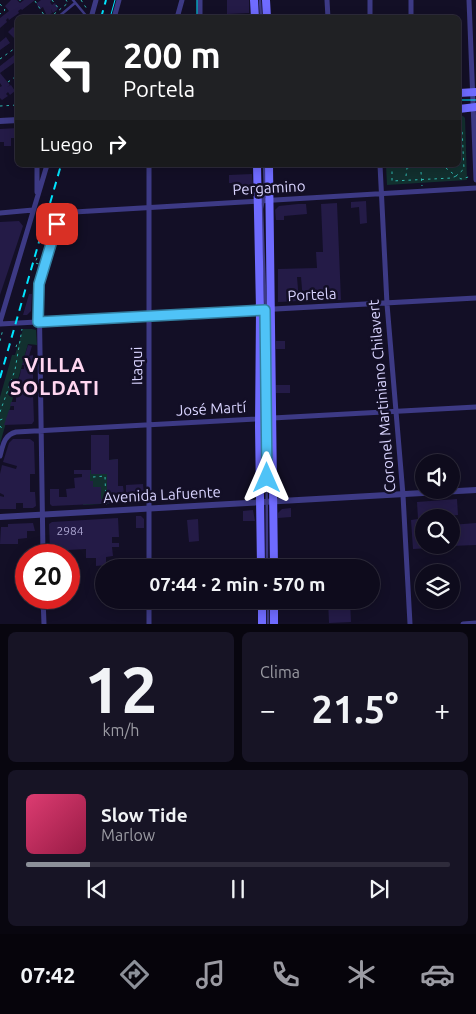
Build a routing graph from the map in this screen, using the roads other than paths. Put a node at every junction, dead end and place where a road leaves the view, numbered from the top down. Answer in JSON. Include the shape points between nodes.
{"nodes":[{"id":1,"x":96,"y":0,"type":"edge"},
{"id":2,"x":119,"y":0,"type":"edge"},
{"id":3,"x":182,"y":0,"type":"edge"},
{"id":4,"x":200,"y":0,"type":"edge"},
{"id":5,"x":254,"y":0,"type":"edge"},
{"id":6,"x":260,"y":0,"type":"edge"},
{"id":7,"x":266,"y":0,"type":"edge"},
{"id":8,"x":327,"y":0,"type":"edge"},
{"id":9,"x":370,"y":0,"type":"edge"},
{"id":10,"x":411,"y":0,"type":"edge"},
{"id":11,"x":469,"y":0,"type":"edge"},
{"id":12,"x":74,"y":1,"type":"edge"},
{"id":13,"x":59,"y":15,"type":"edge"},
{"id":14,"x":85,"y":15,"type":"edge"},
{"id":15,"x":88,"y":15,"type":"edge"},
{"id":16,"x":115,"y":15,"type":"edge"},
{"id":17,"x":178,"y":15,"type":"edge"},
{"id":18,"x":200,"y":15,"type":"edge"},
{"id":19,"x":255,"y":15,"type":"edge"},
{"id":20,"x":261,"y":15,"type":"edge"},
{"id":21,"x":267,"y":15,"type":"edge"},
{"id":22,"x":328,"y":15,"type":"edge"},
{"id":23,"x":370,"y":15,"type":"edge"},
{"id":24,"x":412,"y":15,"type":"edge"},
{"id":25,"x":474,"y":92,"type":"edge"},
{"id":26,"x":461,"y":93,"type":"edge"},
{"id":27,"x":474,"y":107,"type":"edge"},
{"id":28,"x":461,"y":109,"type":"edge"},
{"id":29,"x":15,"y":120,"type":"edge"},
{"id":30,"x":0,"y":121,"type":"edge"},
{"id":31,"x":37,"y":167,"type":"edge"},
{"id":32,"x":47,"y":167,"type":"edge"},
{"id":33,"x":149,"y":167,"type":"edge"},
{"id":34,"x":257,"y":167,"type":"edge"},
{"id":35,"x":264,"y":167,"type":"edge"},
{"id":36,"x":269,"y":167,"type":"edge"},
{"id":37,"x":380,"y":167,"type":"edge"},
{"id":38,"x":476,"y":177,"type":"edge"},
{"id":39,"x":476,"y":188,"type":"edge"},
{"id":40,"x":382,"y":193,"type":"junction"},
{"id":41,"x":37,"y":198,"type":"junction"},
{"id":42,"x":264,"y":200,"type":"junction"},
{"id":43,"x":148,"y":208,"type":"junction"},
{"id":44,"x":33,"y":210,"type":"junction"},
{"id":45,"x":0,"y":213,"type":"edge"},
{"id":46,"x":476,"y":298,"type":"edge"},
{"id":47,"x":387,"y":304,"type":"junction"},
{"id":48,"x":266,"y":310,"type":"junction"},
{"id":49,"x":149,"y":316,"type":"junction"},
{"id":50,"x":38,"y":322,"type":"junction"},
{"id":51,"x":2,"y":323,"type":"edge"},
{"id":52,"x":476,"y":407,"type":"edge"},
{"id":53,"x":396,"y":412,"type":"junction"},
{"id":54,"x":266,"y":418,"type":"junction"},
{"id":55,"x":150,"y":425,"type":"junction"},
{"id":56,"x":41,"y":430,"type":"junction"},
{"id":57,"x":0,"y":456,"type":"edge"},
{"id":58,"x":476,"y":490,"type":"edge"},
{"id":59,"x":403,"y":495,"type":"junction"},
{"id":60,"x":266,"y":502,"type":"junction"},
{"id":61,"x":149,"y":509,"type":"junction"},
{"id":62,"x":266,"y":511,"type":"junction"},
{"id":63,"x":43,"y":515,"type":"junction"},
{"id":64,"x":0,"y":517,"type":"edge"},
{"id":65,"x":261,"y":524,"type":"junction"},
{"id":66,"x":43,"y":544,"type":"edge"},
{"id":67,"x":149,"y":559,"type":"edge"},
{"id":68,"x":261,"y":559,"type":"edge"},
{"id":69,"x":267,"y":559,"type":"edge"},
{"id":70,"x":273,"y":559,"type":"edge"},
{"id":71,"x":43,"y":609,"type":"edge"},
{"id":72,"x":150,"y":609,"type":"edge"},
{"id":73,"x":262,"y":609,"type":"edge"},
{"id":74,"x":268,"y":609,"type":"edge"},
{"id":75,"x":274,"y":609,"type":"edge"},
{"id":76,"x":476,"y":623,"type":"edge"},
{"id":77,"x":44,"y":624,"type":"edge"},
{"id":78,"x":150,"y":624,"type":"edge"},
{"id":79,"x":262,"y":624,"type":"edge"},
{"id":80,"x":268,"y":624,"type":"edge"},
{"id":81,"x":274,"y":624,"type":"edge"},
{"id":82,"x":410,"y":624,"type":"edge"},
{"id":83,"x":463,"y":624,"type":"edge"}],
"edges":[{"from":1,"to":15,"type":"street"},
{"from":2,"to":16,"type":"street"},
{"from":3,"to":17,"type":"street"},
{"from":4,"to":18,"type":"street"},
{"from":5,"to":19,"type":"main road"},
{"from":6,"to":20,"type":"lane"},
{"from":7,"to":21,"type":"main road"},
{"from":8,"to":22,"type":"street"},
{"from":9,"to":23,"type":"street"},
{"from":10,"to":24,"type":"street"},
{"from":11,"to":25,"type":"street"},
{"from":12,"to":13,"type":"lane"},
{"from":12,"to":14,"type":"lane"},
{"from":25,"to":26,"type":"main road"},
{"from":25,"to":27,"type":"street"},
{"from":27,"to":28,"type":"main road"},
{"from":27,"to":38,"type":"street"},
{"from":29,"to":30,"type":"street"},
{"from":31,"to":41,"type":"street"},
{"from":32,"to":41,"type":"street"},
{"from":33,"to":43,"type":"street","name":"Itaqui"},
{"from":34,"to":42,"type":"main road"},
{"from":35,"to":42,"type":"lane"},
{"from":36,"to":42,"type":"main road"},
{"from":37,"to":40,"type":"street","name":"Coronel Martiniano Chilavert"},
{"from":39,"to":40,"type":"street","name":"Pergamino"},
{"from":40,"to":42,"type":"street","name":"Pergamino"},
{"from":40,"to":47,"type":"street","name":"Coronel Martiniano Chilavert"},
{"from":41,"to":44,"type":"street"},
{"from":42,"to":43,"type":"street","name":"Pergamino"},
{"from":42,"to":48,"type":"main road"},
{"from":42,"to":48,"type":"main road"},
{"from":43,"to":49,"type":"street","name":"Itaqui"},
{"from":43,"to":50,"type":"street","name":"Pergamino","via":[[74,212],[64,216],[57,224],[39,284]]},
{"from":44,"to":45,"type":"street"},
{"from":44,"to":51,"type":"street"},
{"from":46,"to":47,"type":"street","name":"Portela"},
{"from":47,"to":48,"type":"street","name":"Portela"},
{"from":47,"to":53,"type":"street","name":"Coronel Martiniano Chilavert"},
{"from":48,"to":49,"type":"street","name":"Portela"},
{"from":48,"to":54,"type":"main road"},
{"from":48,"to":54,"type":"main road"},
{"from":49,"to":50,"type":"street","name":"Portela"},
{"from":49,"to":55,"type":"street","name":"Itaqui"},
{"from":50,"to":51,"type":"street","name":"Portela"},
{"from":50,"to":56,"type":"street"},
{"from":52,"to":53,"type":"street","name":"José Martí"},
{"from":53,"to":54,"type":"street","name":"José Martí"},
{"from":53,"to":59,"type":"street","name":"Coronel Martiniano Chilavert"},
{"from":54,"to":55,"type":"street","name":"José Martí"},
{"from":54,"to":60,"type":"main road"},
{"from":54,"to":60,"type":"main road"},
{"from":55,"to":56,"type":"street","name":"José Martí"},
{"from":55,"to":61,"type":"street","name":"Itaqui"},
{"from":56,"to":57,"type":"street","name":"José Martí","via":[[8,435]]},
{"from":56,"to":63,"type":"street"},
{"from":58,"to":59,"type":"street","name":"Avenida Lafuente"},
{"from":59,"to":60,"type":"street","name":"Avenida Lafuente"},
{"from":59,"to":82,"type":"street","name":"Coronel Martiniano Chilavert"},
{"from":60,"to":61,"type":"street","name":"Avenida Lafuente"},
{"from":60,"to":62,"type":"lane"},
{"from":60,"to":65,"type":"main road"},
{"from":60,"to":70,"type":"main road"},
{"from":61,"to":63,"type":"street","name":"Avenida Lafuente"},
{"from":61,"to":67,"type":"street","name":"Itaqui"},
{"from":62,"to":65,"type":"lane"},
{"from":62,"to":69,"type":"lane"},
{"from":63,"to":64,"type":"street","name":"Avenida Lafuente"},
{"from":63,"to":66,"type":"street"},
{"from":65,"to":68,"type":"main road"},
{"from":71,"to":77,"type":"street"},
{"from":72,"to":78,"type":"street"},
{"from":73,"to":79,"type":"main road"},
{"from":74,"to":80,"type":"lane"},
{"from":75,"to":81,"type":"main road"},
{"from":76,"to":83,"type":"street"}]}
